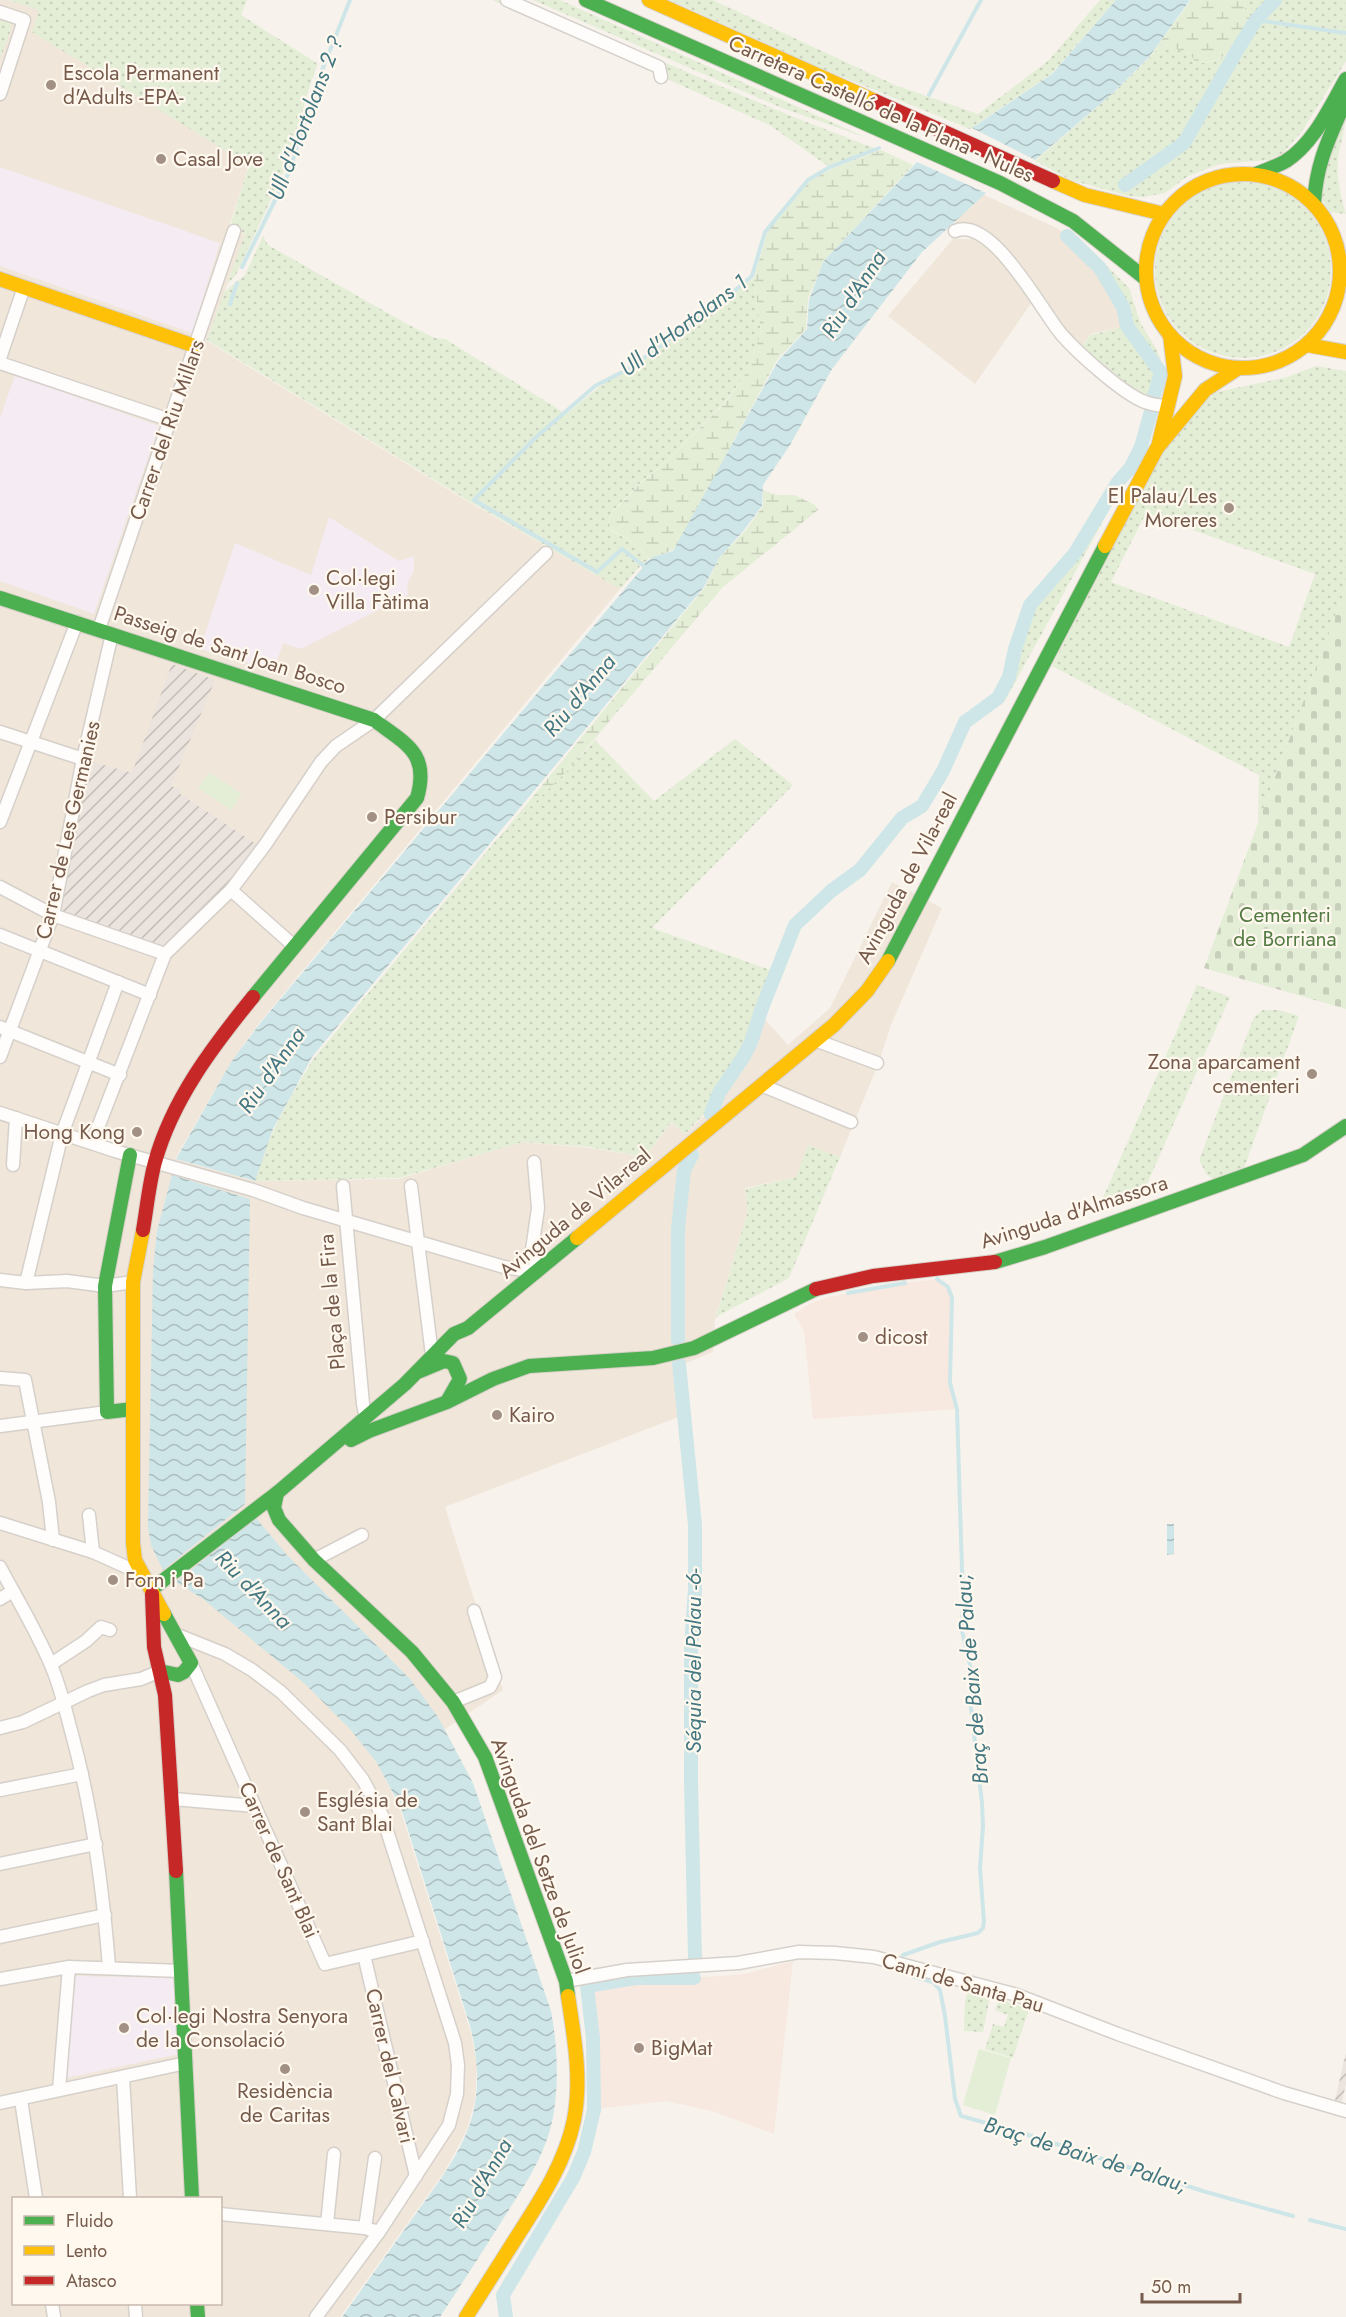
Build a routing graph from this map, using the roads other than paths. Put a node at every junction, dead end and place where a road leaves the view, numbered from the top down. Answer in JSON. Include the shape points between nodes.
{"nodes":[{"id":1,"x":507,"y":0,"type":"edge"},
{"id":2,"x":586,"y":0,"type":"edge"},
{"id":3,"x":649,"y":0,"type":"edge"},
{"id":4,"x":0,"y":12,"type":"edge"},
{"id":5,"x":661,"y":77,"type":"dead end"},
{"id":6,"x":1346,"y":79,"type":"edge"},
{"id":7,"x":0,"y":94,"type":"edge"},
{"id":8,"x":1346,"y":99,"type":"edge"},
{"id":9,"x":1256,"y":174,"type":"junction"},
{"id":10,"x":1314,"y":204,"type":"junction"},
{"id":11,"x":1164,"y":214,"type":"junction"},
{"id":12,"x":234,"y":231,"type":"dead end"},
{"id":13,"x":955,"y":231,"type":"dead end"},
{"id":14,"x":1343,"y":278,"type":"edge"},
{"id":15,"x":0,"y":279,"type":"edge"},
{"id":16,"x":1146,"y":279,"type":"junction"},
{"id":17,"x":24,"y":287,"type":"junction"},
{"id":18,"x":1170,"y":335,"type":"junction"},
{"id":19,"x":1307,"y":345,"type":"junction"},
{"id":20,"x":195,"y":346,"type":"junction"},
{"id":21,"x":1346,"y":352,"type":"edge"},
{"id":22,"x":0,"y":358,"type":"edge"},
{"id":23,"x":0,"y":363,"type":"edge"},
{"id":24,"x":1237,"y":369,"type":"junction"},
{"id":25,"x":1168,"y":407,"type":"junction"},
{"id":26,"x":170,"y":420,"type":"junction"},
{"id":27,"x":1157,"y":448,"type":"junction"},
{"id":28,"x":546,"y":553,"type":"dead end"},
{"id":29,"x":0,"y":598,"type":"edge"},
{"id":30,"x":77,"y":622,"type":"junction"},
{"id":31,"x":106,"y":631,"type":"junction"},
{"id":32,"x":374,"y":720,"type":"junction"},
{"id":33,"x":0,"y":732,"type":"edge"},
{"id":34,"x":31,"y":743,"type":"junction"},
{"id":35,"x":83,"y":759,"type":"junction"},
{"id":36,"x":0,"y":822,"type":"edge"},
{"id":37,"x":0,"y":887,"type":"edge"},
{"id":38,"x":231,"y":891,"type":"junction"},
{"id":39,"x":53,"y":915,"type":"junction"},
{"id":40,"x":0,"y":935,"type":"edge"},
{"id":41,"x":294,"y":946,"type":"junction"},
{"id":42,"x":41,"y":952,"type":"junction"},
{"id":43,"x":165,"y":954,"type":"junction"},
{"id":44,"x":117,"y":982,"type":"junction"},
{"id":45,"x":150,"y":995,"type":"junction"},
{"id":46,"x":5,"y":1029,"type":"edge"},
{"id":47,"x":815,"y":1040,"type":"junction"},
{"id":48,"x":0,"y":1057,"type":"edge"},
{"id":49,"x":89,"y":1063,"type":"junction"},
{"id":50,"x":877,"y":1063,"type":"dead end"},
{"id":51,"x":120,"y":1075,"type":"junction"},
{"id":52,"x":761,"y":1086,"type":"junction"},
{"id":53,"x":0,"y":1113,"type":"edge"},
{"id":54,"x":16,"y":1118,"type":"junction"},
{"id":55,"x":851,"y":1122,"type":"dead end"},
{"id":56,"x":1346,"y":1126,"type":"edge"},
{"id":57,"x":62,"y":1134,"type":"junction"},
{"id":58,"x":92,"y":1143,"type":"junction"},
{"id":59,"x":130,"y":1155,"type":"junction"},
{"id":60,"x":534,"y":1161,"type":"dead end"},
{"id":61,"x":154,"y":1163,"type":"junction"},
{"id":62,"x":13,"y":1165,"type":"dead end"},
{"id":63,"x":343,"y":1186,"type":"dead end"},
{"id":64,"x":411,"y":1186,"type":"dead end"},
{"id":65,"x":345,"y":1220,"type":"junction"},
{"id":66,"x":418,"y":1242,"type":"junction"},
{"id":67,"x":510,"y":1269,"type":"junction"},
{"id":68,"x":537,"y":1272,"type":"junction"},
{"id":69,"x":0,"y":1280,"type":"edge"},
{"id":70,"x":133,"y":1282,"type":"junction"},
{"id":71,"x":26,"y":1283,"type":"junction"},
{"id":72,"x":105,"y":1286,"type":"junction"},
{"id":73,"x":514,"y":1291,"type":"junction"},
{"id":74,"x":468,"y":1328,"type":"junction"},
{"id":75,"x":432,"y":1355,"type":"junction"},
{"id":76,"x":456,"y":1367,"type":"junction"},
{"id":77,"x":416,"y":1373,"type":"junction"},
{"id":78,"x":0,"y":1378,"type":"edge"},
{"id":79,"x":493,"y":1379,"type":"junction"},
{"id":80,"x":447,"y":1402,"type":"junction"},
{"id":81,"x":427,"y":1407,"type":"junction"},
{"id":82,"x":133,"y":1409,"type":"junction"},
{"id":83,"x":107,"y":1412,"type":"junction"},
{"id":84,"x":35,"y":1422,"type":"junction"},
{"id":85,"x":368,"y":1424,"type":"junction"},
{"id":86,"x":0,"y":1426,"type":"edge"},
{"id":87,"x":277,"y":1493,"type":"junction"},
{"id":88,"x":89,"y":1515,"type":"dead end"},
{"id":89,"x":0,"y":1523,"type":"edge"},
{"id":90,"x":362,"y":1534,"type":"dead end"},
{"id":91,"x":53,"y":1540,"type":"junction"},
{"id":92,"x":93,"y":1552,"type":"junction"},
{"id":93,"x":314,"y":1560,"type":"junction"},
{"id":94,"x":0,"y":1566,"type":"edge"},
{"id":95,"x":142,"y":1574,"type":"junction"},
{"id":96,"x":152,"y":1589,"type":"junction"},
{"id":97,"x":13,"y":1591,"type":"junction"},
{"id":98,"x":0,"y":1599,"type":"edge"},
{"id":99,"x":474,"y":1611,"type":"dead end"},
{"id":100,"x":110,"y":1630,"type":"dead end"},
{"id":101,"x":176,"y":1634,"type":"junction"},
{"id":102,"x":154,"y":1647,"type":"junction"},
{"id":103,"x":191,"y":1663,"type":"junction"},
{"id":104,"x":51,"y":1664,"type":"junction"},
{"id":105,"x":160,"y":1671,"type":"junction"},
{"id":106,"x":453,"y":1702,"type":"junction"},
{"id":107,"x":63,"y":1703,"type":"junction"},
{"id":108,"x":0,"y":1728,"type":"edge"},
{"id":109,"x":82,"y":1774,"type":"junction"},
{"id":110,"x":0,"y":1790,"type":"edge"},
{"id":111,"x":173,"y":1799,"type":"junction"},
{"id":112,"x":255,"y":1806,"type":"junction"},
{"id":113,"x":96,"y":1844,"type":"junction"},
{"id":114,"x":0,"y":1864,"type":"edge"},
{"id":115,"x":105,"y":1915,"type":"junction"},
{"id":116,"x":0,"y":1937,"type":"edge"},
{"id":117,"x":423,"y":1941,"type":"junction"},
{"id":118,"x":364,"y":1955,"type":"junction"},
{"id":119,"x":69,"y":1967,"type":"junction"},
{"id":120,"x":109,"y":1967,"type":"junction"},
{"id":121,"x":182,"y":1971,"type":"junction"},
{"id":122,"x":0,"y":1979,"type":"edge"},
{"id":123,"x":566,"y":1981,"type":"junction"},
{"id":124,"x":186,"y":2063,"type":"junction"},
{"id":125,"x":123,"y":2076,"type":"junction"},
{"id":126,"x":59,"y":2090,"type":"junction"},
{"id":127,"x":21,"y":2100,"type":"junction"},
{"id":128,"x":0,"y":2102,"type":"edge"},
{"id":129,"x":1346,"y":2111,"type":"edge"},
{"id":130,"x":334,"y":2154,"type":"dead end"},
{"id":131,"x":375,"y":2158,"type":"dead end"},
{"id":132,"x":416,"y":2176,"type":"junction"},
{"id":133,"x":36,"y":2197,"type":"edge"},
{"id":134,"x":130,"y":2197,"type":"edge"},
{"id":135,"x":192,"y":2197,"type":"edge"},
{"id":136,"x":222,"y":2214,"type":"edge"},
{"id":137,"x":327,"y":2224,"type":"junction"},
{"id":138,"x":365,"y":2228,"type":"junction"},
{"id":139,"x":378,"y":2232,"type":"junction"},
{"id":140,"x":316,"y":2317,"type":"edge"},
{"id":141,"x":466,"y":2317,"type":"edge"}],
"edges":[{"from":1,"to":5,"type":"street","via":[[659,67]]},
{"from":2,"to":16,"type":"street","name":"Carretera Castelló de la Plana - Nules","via":[[1000,183],[1073,221]]},
{"from":3,"to":11,"type":"street","name":"Carretera Castelló de la Plana - Nules","via":[[1085,195]]},
{"from":4,"to":7,"type":"street","via":[[24,20]]},
{"from":6,"to":9,"type":"street","via":[[1301,147],[1289,158]]},
{"from":8,"to":10,"type":"street","via":[[1321,157]]},
{"from":9,"to":10,"type":"street","via":[[1288,184]]},
{"from":9,"to":11,"type":"street","via":[[1235,173],[1205,182],[1178,198]]},
{"from":10,"to":14,"type":"street","via":[[1335,237]]},
{"from":11,"to":16,"type":"street","via":[[1149,245]]},
{"from":12,"to":20,"type":"street","name":"Carrer del Riu Millars"},
{"from":13,"to":25,"type":"street","via":[[970,230],[987,238],[1068,341],[1116,384],[1144,402]]},
{"from":14,"to":19,"type":"street","via":[[1331,314]]},
{"from":15,"to":17,"type":"street"},
{"from":16,"to":18,"type":"street","via":[[1158,318]]},
{"from":17,"to":20,"type":"street"},
{"from":17,"to":22,"type":"street"},
{"from":18,"to":24,"type":"street","via":[[1198,357]]},
{"from":18,"to":25,"type":"street","name":"Avinguda de Vila-real","via":[[1175,376]]},
{"from":19,"to":21,"type":"street"},
{"from":19,"to":24,"type":"street","via":[[1271,364]]},
{"from":20,"to":26,"type":"street","name":"Carrer del Riu Millars"},
{"from":23,"to":26,"type":"street"},
{"from":24,"to":27,"type":"street","name":"Avinguda de Vila-real","via":[[1205,390]]},
{"from":25,"to":27,"type":"street","name":"Avinguda de Vila-real"},
{"from":26,"to":31,"type":"street","name":"Carrer del Riu Millars"},
{"from":27,"to":47,"type":"street","name":"Avinguda de Vila-real","via":[[887,963],[867,991]]},
{"from":28,"to":32,"type":"street"},
{"from":29,"to":30,"type":"street","name":"Passeig de Sant Joan Bosco"},
{"from":30,"to":31,"type":"street","name":"Passeig de Sant Joan Bosco"},
{"from":30,"to":34,"type":"street"},
{"from":31,"to":32,"type":"street","name":"Passeig de Sant Joan Bosco"},
{"from":31,"to":35,"type":"street","name":"Carrer de Les Germanies"},
{"from":32,"to":38,"type":"street","via":[[336,746],[321,762]]},
{"from":32,"to":41,"type":"street","name":"Passeig de Sant Joan Bosco","via":[[414,753],[421,762],[423,783],[417,798]]},
{"from":33,"to":34,"type":"street"},
{"from":34,"to":35,"type":"street"},
{"from":34,"to":36,"type":"street"},
{"from":35,"to":39,"type":"street","name":"Carrer de Les Germanies"},
{"from":37,"to":39,"type":"street"},
{"from":38,"to":41,"type":"street"},
{"from":38,"to":43,"type":"street"},
{"from":39,"to":42,"type":"street","name":"Carrer de Les Germanies"},
{"from":39,"to":43,"type":"street"},
{"from":40,"to":42,"type":"street"},
{"from":41,"to":61,"type":"street","via":[[220,1037],[181,1100]]},
{"from":42,"to":44,"type":"street"},
{"from":42,"to":46,"type":"street","name":"Carrer de Les Germanies"},
{"from":43,"to":45,"type":"street"},
{"from":44,"to":45,"type":"street"},
{"from":44,"to":49,"type":"street"},
{"from":45,"to":51,"type":"street"},
{"from":46,"to":48,"type":"street","name":"Carrer de Les Germanies"},
{"from":46,"to":49,"type":"street"},
{"from":47,"to":50,"type":"street"},
{"from":47,"to":52,"type":"street","name":"Avinguda de Vila-real"},
{"from":49,"to":51,"type":"street"},
{"from":49,"to":57,"type":"street"},
{"from":51,"to":58,"type":"street"},
{"from":52,"to":55,"type":"street"},
{"from":52,"to":68,"type":"street","name":"Avinguda de Vila-real"},
{"from":53,"to":54,"type":"street","name":"Plaça de la Fira"},
{"from":54,"to":57,"type":"street","name":"Plaça de la Fira"},
{"from":54,"to":62,"type":"street"},
{"from":56,"to":79,"type":"street","name":"Avinguda d'Almassora","via":[[1303,1155],[1035,1250],[987,1264],[873,1276],[822,1286],[694,1348],[664,1356],[529,1366]]},
{"from":57,"to":58,"type":"street","name":"Plaça de la Fira"},
{"from":57,"to":71,"type":"street"},
{"from":58,"to":59,"type":"street","name":"Plaça de la Fira"},
{"from":59,"to":61,"type":"street","name":"Plaça de la Fira"},
{"from":59,"to":72,"type":"street"},
{"from":60,"to":68,"type":"street","via":[[538,1209],[532,1250]]},
{"from":61,"to":65,"type":"street","name":"Plaça de la Fira"},
{"from":61,"to":70,"type":"street"},
{"from":63,"to":65,"type":"street"},
{"from":64,"to":66,"type":"street"},
{"from":65,"to":66,"type":"street"},
{"from":65,"to":85,"type":"street","name":"Plaça de la Fira"},
{"from":66,"to":67,"type":"street"},
{"from":66,"to":75,"type":"street"},
{"from":67,"to":68,"type":"street"},
{"from":67,"to":73,"type":"street"},
{"from":68,"to":73,"type":"street","name":"Avinguda de Vila-real"},
{"from":69,"to":71,"type":"street"},
{"from":70,"to":72,"type":"street"},
{"from":70,"to":82,"type":"street"},
{"from":71,"to":72,"type":"street","via":[[67,1281]]},
{"from":72,"to":83,"type":"street"},
{"from":73,"to":74,"type":"street","name":"Avinguda de Vila-real"},
{"from":74,"to":75,"type":"street","name":"Avinguda de Vila-real","via":[[454,1334]]},
{"from":74,"to":76,"type":"street","name":"Avinguda de Vila-real","via":[[457,1347]]},
{"from":75,"to":77,"type":"street","name":"Avinguda de Vila-real"},
{"from":76,"to":77,"type":"street","name":"Avinguda de Vila-real","via":[[444,1361]]},
{"from":76,"to":79,"type":"street","via":[[478,1379]]},
{"from":76,"to":80,"type":"street","name":"Avinguda de Vila-real","via":[[460,1383]]},
{"from":77,"to":81,"type":"street","via":[[410,1387],[413,1398]]},
{"from":77,"to":85,"type":"street","name":"Avinguda de Vila-real"},
{"from":78,"to":84,"type":"street","via":[[25,1380]]},
{"from":79,"to":80,"type":"street","name":"Avinguda d'Almassora"},
{"from":80,"to":81,"type":"street","name":"Avinguda d'Almassora"},
{"from":81,"to":85,"type":"street","name":"Avinguda d'Almassora"},
{"from":82,"to":83,"type":"street"},
{"from":82,"to":95,"type":"street","via":[[133,1543]]},
{"from":83,"to":84,"type":"street"},
{"from":84,"to":86,"type":"street"},
{"from":84,"to":91,"type":"street"},
{"from":85,"to":87,"type":"street"},
{"from":87,"to":93,"type":"street","name":"Avinguda del Setze de Juliol","via":[[274,1508],[279,1520]]},
{"from":87,"to":96,"type":"street"},
{"from":88,"to":92,"type":"street"},
{"from":89,"to":91,"type":"street"},
{"from":90,"to":93,"type":"street"},
{"from":91,"to":92,"type":"street"},
{"from":92,"to":95,"type":"street"},
{"from":93,"to":106,"type":"street","name":"Avinguda del Setze de Juliol","via":[[412,1652]]},
{"from":94,"to":97,"type":"street"},
{"from":95,"to":96,"type":"street"},
{"from":96,"to":101,"type":"street"},
{"from":96,"to":102,"type":"street"},
{"from":97,"to":98,"type":"street"},
{"from":97,"to":104,"type":"street"},
{"from":99,"to":106,"type":"street","via":[[495,1677],[490,1687]]},
{"from":100,"to":104,"type":"street","via":[[101,1627]]},
{"from":101,"to":102,"type":"street","via":[[159,1638]]},
{"from":101,"to":103,"type":"street"},
{"from":101,"to":117,"type":"street","via":[[252,1669],[340,1749],[382,1815]]},
{"from":102,"to":105,"type":"street"},
{"from":103,"to":105,"type":"street","via":[[179,1677]]},
{"from":103,"to":112,"type":"street","name":"Carrer de Sant Blai"},
{"from":104,"to":107,"type":"street"},
{"from":105,"to":107,"type":"street","via":[[141,1679],[104,1685]]},
{"from":105,"to":111,"type":"street"},
{"from":106,"to":123,"type":"street","name":"Avinguda del Setze de Juliol","via":[[485,1757]]},
{"from":107,"to":108,"type":"street"},
{"from":107,"to":109,"type":"street"},
{"from":109,"to":110,"type":"street"},
{"from":109,"to":113,"type":"street"},
{"from":111,"to":112,"type":"street"},
{"from":111,"to":121,"type":"street"},
{"from":112,"to":118,"type":"street","name":"Carrer de Sant Blai","via":[[325,1964]]},
{"from":113,"to":114,"type":"street"},
{"from":113,"to":115,"type":"street"},
{"from":115,"to":116,"type":"street"},
{"from":115,"to":120,"type":"street"},
{"from":117,"to":118,"type":"street","name":"Carrer de Sant Blai"},
{"from":117,"to":132,"type":"street","via":[[455,2043],[458,2065],[457,2094],[449,2125]]},
{"from":118,"to":132,"type":"street","name":"Carrer del Calvari"},
{"from":119,"to":120,"type":"street"},
{"from":119,"to":122,"type":"street"},
{"from":119,"to":126,"type":"street"},
{"from":120,"to":121,"type":"street"},
{"from":121,"to":124,"type":"street"},
{"from":123,"to":129,"type":"street","name":"Camí de Santa Pau","via":[[627,1970],[738,1963],[799,1952],[874,1957],[1017,1995],[1272,2090]]},
{"from":123,"to":141,"type":"street","name":"Avinguda del Setze de Juliol","via":[[577,2079],[574,2118],[566,2148],[547,2189]]},
{"from":124,"to":125,"type":"street"},
{"from":124,"to":135,"type":"street"},
{"from":125,"to":126,"type":"street"},
{"from":125,"to":134,"type":"street"},
{"from":126,"to":127,"type":"street"},
{"from":127,"to":128,"type":"street"},
{"from":127,"to":133,"type":"street"},
{"from":130,"to":137,"type":"street"},
{"from":131,"to":138,"type":"street"},
{"from":132,"to":139,"type":"street"},
{"from":136,"to":137,"type":"street"},
{"from":137,"to":138,"type":"street"},
{"from":138,"to":139,"type":"street"},
{"from":139,"to":140,"type":"street"}]}
